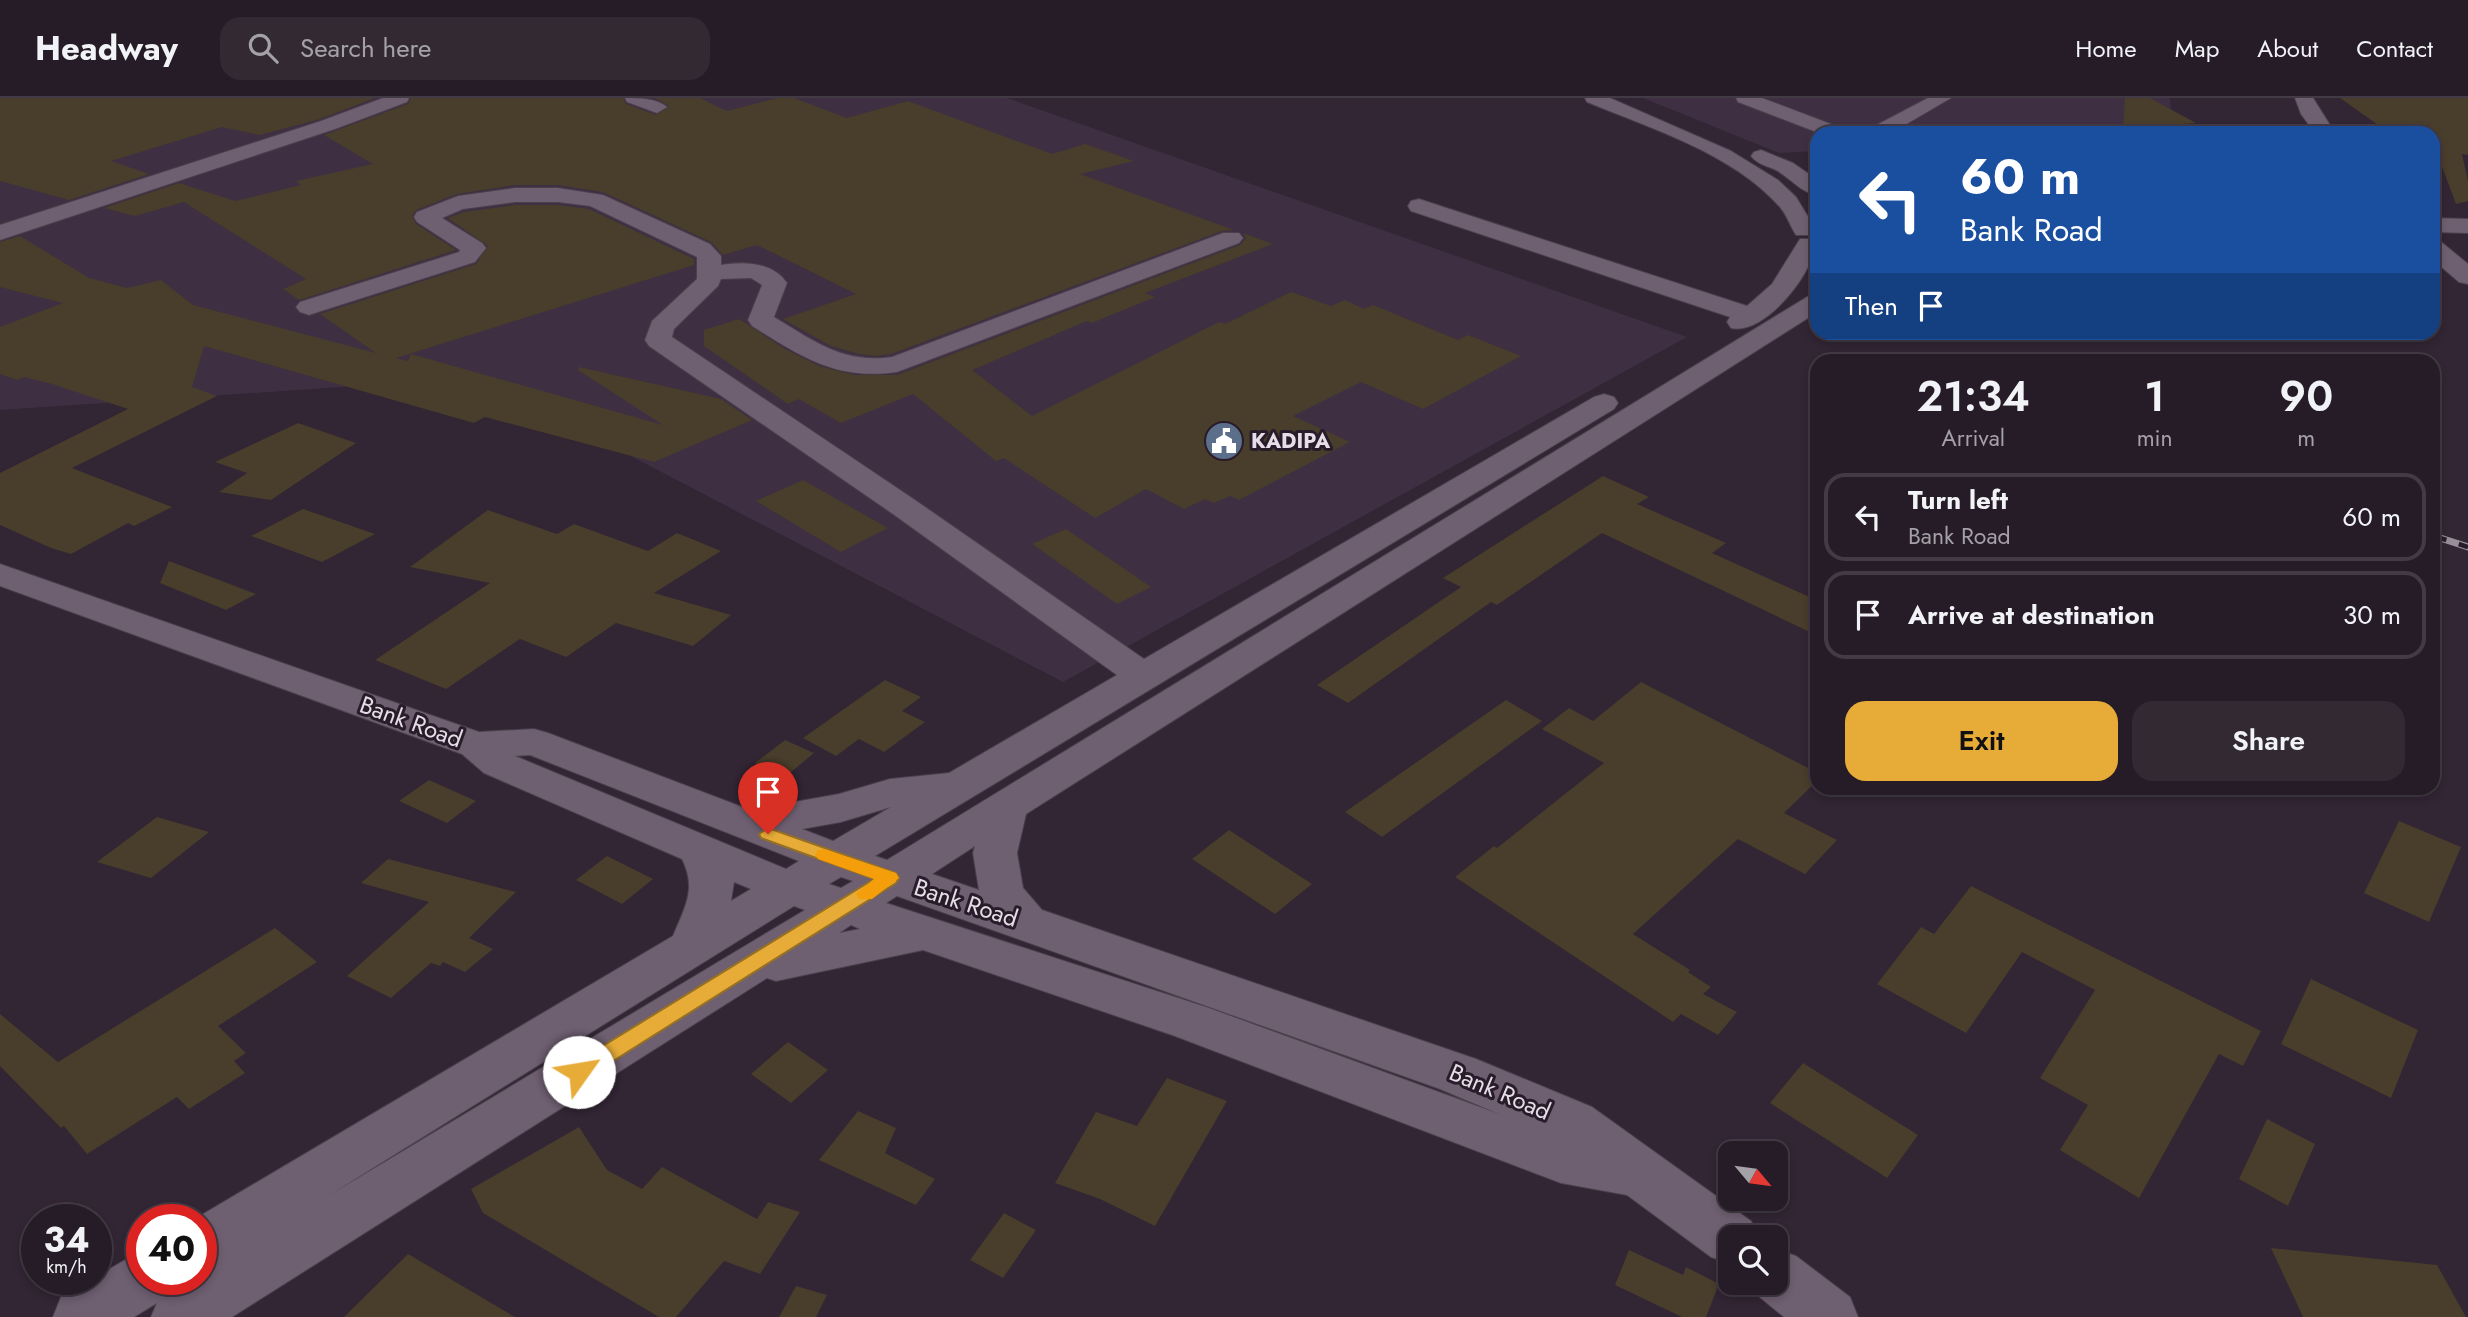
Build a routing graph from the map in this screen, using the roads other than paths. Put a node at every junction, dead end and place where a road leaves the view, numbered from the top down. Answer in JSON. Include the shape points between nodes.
{"nodes":[{"id":1,"x":400,"y":98,"type":"edge"},
{"id":2,"x":634,"y":98,"type":"edge"},
{"id":3,"x":1594,"y":98,"type":"edge"},
{"id":4,"x":1624,"y":98,"type":"edge"},
{"id":5,"x":1745,"y":98,"type":"edge"},
{"id":6,"x":1942,"y":98,"type":"edge"},
{"id":7,"x":2304,"y":98,"type":"edge"},
{"id":8,"x":657,"y":107,"type":"dead end"},
{"id":9,"x":1819,"y":126,"type":"edge"},
{"id":10,"x":1889,"y":126,"type":"edge"},
{"id":11,"x":2320,"y":126,"type":"edge"},
{"id":12,"x":1810,"y":185,"type":"edge"},
{"id":13,"x":1419,"y":206,"type":"dead end"},
{"id":14,"x":2440,"y":225,"type":"edge"},
{"id":15,"x":2468,"y":226,"type":"edge"},
{"id":16,"x":0,"y":233,"type":"edge"},
{"id":17,"x":1810,"y":235,"type":"edge"},
{"id":18,"x":1230,"y":238,"type":"dead end"},
{"id":19,"x":1810,"y":239,"type":"edge"},
{"id":20,"x":2440,"y":253,"type":"edge"},
{"id":21,"x":709,"y":274,"type":"junction"},
{"id":22,"x":2440,"y":277,"type":"edge"},
{"id":23,"x":2468,"y":279,"type":"edge"},
{"id":24,"x":1810,"y":306,"type":"edge"},
{"id":25,"x":309,"y":307,"type":"dead end"},
{"id":26,"x":1750,"y":315,"type":"junction"},
{"id":27,"x":0,"y":574,"type":"edge"},
{"id":28,"x":1143,"y":676,"type":"junction"},
{"id":29,"x":476,"y":745,"type":"junction"},
{"id":30,"x":958,"y":786,"type":"junction"},
{"id":31,"x":1009,"y":804,"type":"junction"},
{"id":32,"x":745,"y":826,"type":"junction"},
{"id":33,"x":698,"y":849,"type":"junction"},
{"id":34,"x":836,"y":859,"type":"junction"},
{"id":35,"x":890,"y":878,"type":"junction"},
{"id":36,"x":790,"y":888,"type":"junction"},
{"id":37,"x":847,"y":906,"type":"junction"},
{"id":38,"x":1026,"y":922,"type":"junction"},
{"id":39,"x":928,"y":933,"type":"junction"},
{"id":40,"x":690,"y":949,"type":"junction"},
{"id":41,"x":743,"y":970,"type":"junction"},
{"id":42,"x":1640,"y":1174,"type":"junction"},
{"id":43,"x":1718,"y":1230,"type":"edge"},
{"id":44,"x":217,"y":1235,"type":"edge"},
{"id":45,"x":1788,"y":1285,"type":"edge"},
{"id":46,"x":126,"y":1290,"type":"edge"},
{"id":47,"x":82,"y":1317,"type":"edge"},
{"id":48,"x":180,"y":1317,"type":"edge"},
{"id":49,"x":1829,"y":1317,"type":"edge"}],
"edges":[{"from":1,"to":16,"type":"street"},
{"from":2,"to":8,"type":"street"},
{"from":3,"to":17,"type":"street","via":[[1732,160],[1788,202]]},
{"from":4,"to":12,"type":"street","via":[[1786,167]]},
{"from":5,"to":9,"type":"street"},
{"from":6,"to":10,"type":"street"},
{"from":7,"to":11,"type":"street"},
{"from":13,"to":26,"type":"street"},
{"from":14,"to":15,"type":"street"},
{"from":18,"to":21,"type":"street","via":[[877,369],[835,363],[761,320],[775,283],[768,276],[732,270]]},
{"from":19,"to":26,"type":"street","via":[[1786,286]]},
{"from":20,"to":23,"type":"street"},
{"from":21,"to":25,"type":"street","via":[[709,256],[702,249],[595,200],[515,195],[458,203],[425,217],[474,248],[467,257]]},
{"from":21,"to":28,"type":"street","via":[[709,281],[661,327],[658,340]]},
{"from":22,"to":23,"type":"street"},
{"from":24,"to":31,"type":"street"},
{"from":26,"to":28,"type":"street"},
{"from":27,"to":29,"type":"street","name":"Bank Road"},
{"from":28,"to":30,"type":"street"},
{"from":29,"to":32,"type":"street","name":"Bank Road","via":[[534,742]]},
{"from":29,"to":33,"type":"street","name":"Bank Road","via":[[498,764]]},
{"from":30,"to":32,"type":"street","via":[[890,793],[841,808]]},
{"from":30,"to":34,"type":"street"},
{"from":31,"to":35,"type":"street"},
{"from":31,"to":38,"type":"street","via":[[995,853],[1002,893]]},
{"from":32,"to":34,"type":"street","name":"Bank Road"},
{"from":33,"to":36,"type":"street","name":"Bank Road"},
{"from":33,"to":40,"type":"street","via":[[713,877],[708,906]]},
{"from":34,"to":35,"type":"street","name":"Bank Road"},
{"from":34,"to":36,"type":"street"},
{"from":35,"to":37,"type":"street"},
{"from":35,"to":38,"type":"street","name":"Bank Road"},
{"from":36,"to":37,"type":"street","name":"Bank Road"},
{"from":36,"to":40,"type":"street"},
{"from":37,"to":39,"type":"street","name":"Bank Road"},
{"from":37,"to":41,"type":"street"},
{"from":38,"to":42,"type":"street","name":"Bank Road","via":[[1458,1074],[1574,1123]]},
{"from":39,"to":41,"type":"street"},
{"from":39,"to":42,"type":"street","name":"Bank Road","via":[[1192,1022],[1561,1160]]},
{"from":40,"to":44,"type":"street"},
{"from":41,"to":48,"type":"street"},
{"from":42,"to":43,"type":"street","name":"Bank Road"},
{"from":45,"to":49,"type":"street"},
{"from":46,"to":47,"type":"street"}]}
